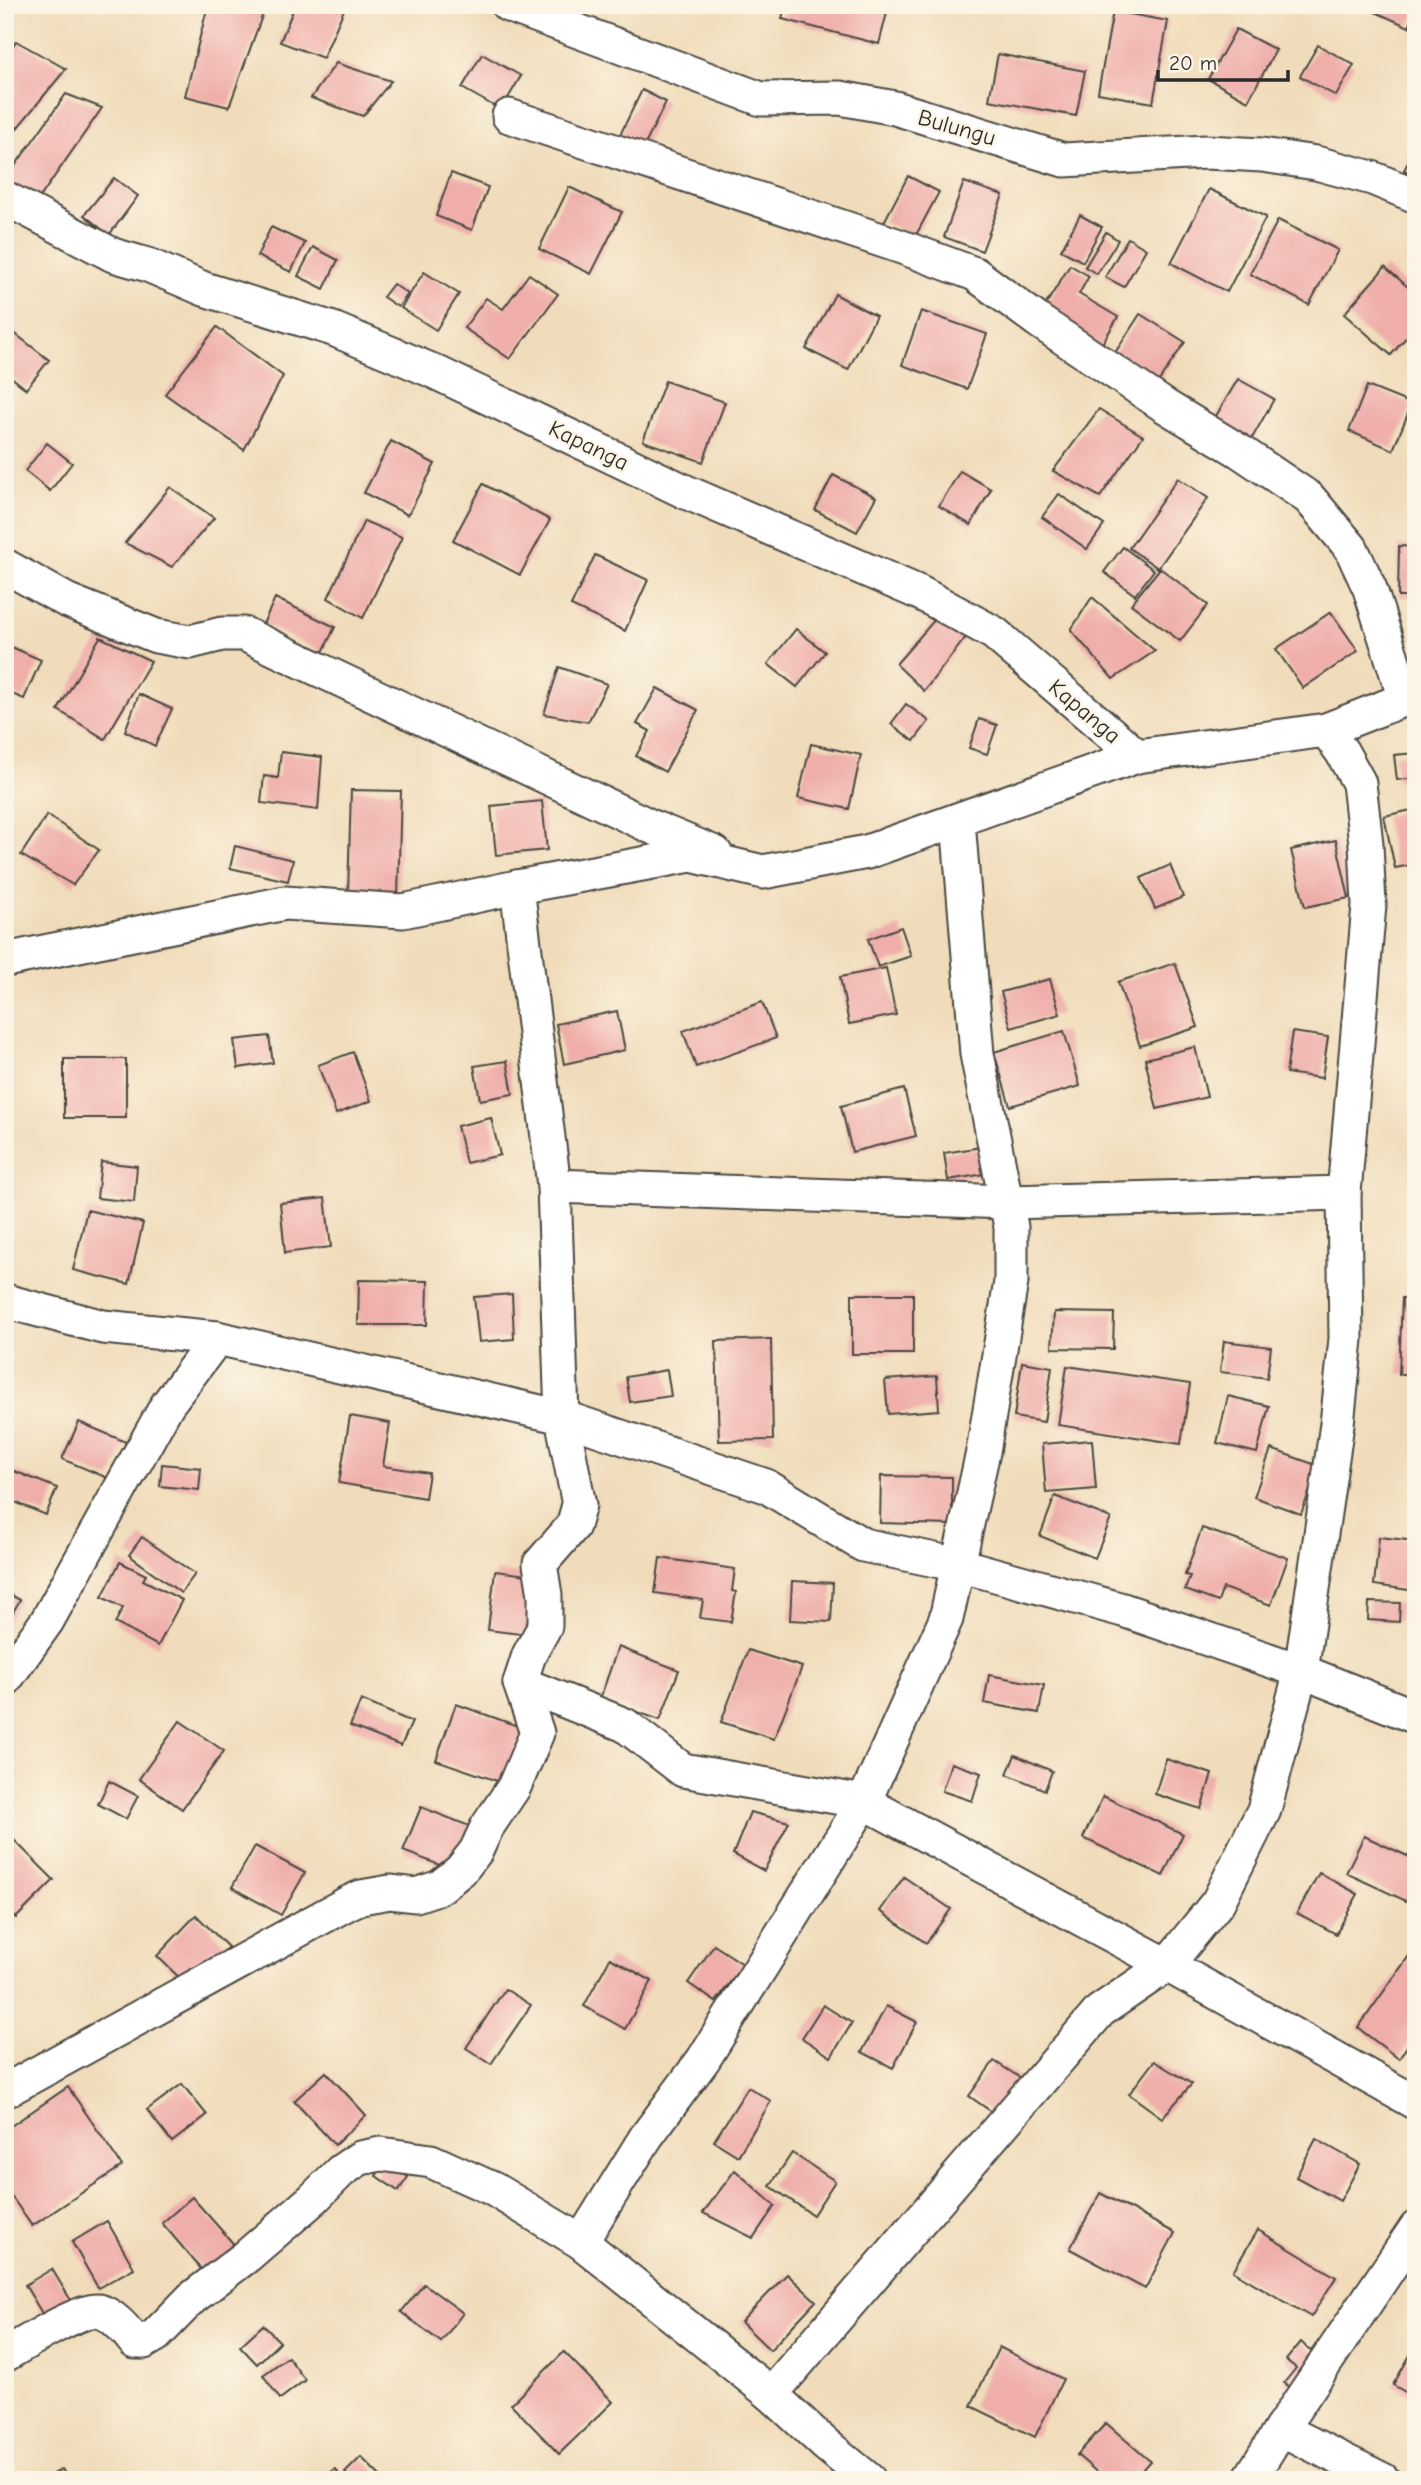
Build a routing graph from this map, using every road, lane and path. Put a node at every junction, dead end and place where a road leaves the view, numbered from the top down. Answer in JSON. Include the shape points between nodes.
{"nodes":[{"id":1,"x":508,"y":5,"type":"edge"},
{"id":2,"x":509,"y":116,"type":"dead end"},
{"id":3,"x":1416,"y":195,"type":"edge"},
{"id":4,"x":5,"y":198,"type":"edge"},
{"id":5,"x":5,"y":566,"type":"edge"},
{"id":6,"x":1410,"y":698,"type":"edge"},
{"id":7,"x":1326,"y":730,"type":"junction"},
{"id":8,"x":1137,"y":756,"type":"junction"},
{"id":9,"x":958,"y":821,"type":"junction"},
{"id":10,"x":763,"y":872,"type":"junction"},
{"id":11,"x":517,"y":887,"type":"junction"},
{"id":12,"x":5,"y":960,"type":"edge"},
{"id":13,"x":554,"y":1186,"type":"junction"},
{"id":14,"x":1344,"y":1193,"type":"junction"},
{"id":15,"x":1007,"y":1202,"type":"junction"},
{"id":16,"x":5,"y":1301,"type":"edge"},
{"id":17,"x":218,"y":1338,"type":"junction"},
{"id":18,"x":562,"y":1417,"type":"junction"},
{"id":19,"x":959,"y":1565,"type":"junction"},
{"id":20,"x":1301,"y":1671,"type":"junction"},
{"id":21,"x":5,"y":1680,"type":"edge"},
{"id":22,"x":520,"y":1683,"type":"junction"},
{"id":23,"x":1416,"y":1717,"type":"edge"},
{"id":24,"x":864,"y":1802,"type":"junction"},
{"id":25,"x":1167,"y":1965,"type":"junction"},
{"id":26,"x":5,"y":2091,"type":"edge"},
{"id":27,"x":1416,"y":2103,"type":"edge"},
{"id":28,"x":1416,"y":2228,"type":"edge"},
{"id":29,"x":581,"y":2242,"type":"junction"},
{"id":30,"x":5,"y":2355,"type":"edge"},
{"id":31,"x":771,"y":2395,"type":"junction"},
{"id":32,"x":1281,"y":2429,"type":"junction"},
{"id":33,"x":869,"y":2480,"type":"edge"},
{"id":34,"x":1250,"y":2480,"type":"edge"},
{"id":35,"x":1383,"y":2480,"type":"edge"}],
"edges":[{"from":1,"to":3,"type":"street","name":"Bulungu","via":[[761,99],[840,98],[895,108],[1064,160],[1206,152],[1316,163]]},
{"from":2,"to":6,"type":"street","via":[[975,274],[1131,383],[1309,498],[1352,548]]},
{"from":4,"to":8,"type":"street","name":"Kapanga","via":[[113,255],[333,329],[433,371],[686,492],[920,593],[994,633]]},
{"from":5,"to":10,"type":"street","via":[[66,600],[156,636],[190,642],[244,634],[652,827]]},
{"from":6,"to":7,"type":"street"},
{"from":7,"to":8,"type":"street"},
{"from":7,"to":14,"type":"street","via":[[1359,783],[1369,905]]},
{"from":8,"to":9,"type":"street"},
{"from":9,"to":10,"type":"street","via":[[867,852]]},
{"from":9,"to":15,"type":"street","via":[[977,1054]]},
{"from":10,"to":11,"type":"street","via":[[691,855]]},
{"from":11,"to":12,"type":"street","via":[[403,911],[285,902]]},
{"from":11,"to":13,"type":"street"},
{"from":13,"to":15,"type":"street"},
{"from":13,"to":18,"type":"street"},
{"from":14,"to":15,"type":"street"},
{"from":14,"to":20,"type":"street","via":[[1346,1339]]},
{"from":15,"to":19,"type":"street","via":[[1011,1282]]},
{"from":16,"to":17,"type":"street","via":[[103,1327]]},
{"from":17,"to":18,"type":"street"},
{"from":17,"to":21,"type":"street","via":[[167,1405],[47,1621]]},
{"from":18,"to":19,"type":"street","via":[[766,1486],[863,1545]]},
{"from":18,"to":22,"type":"street","via":[[579,1505],[573,1526],[540,1564],[545,1626]]},
{"from":19,"to":20,"type":"street","via":[[1123,1610]]},
{"from":19,"to":24,"type":"street","via":[[946,1619]]},
{"from":20,"to":23,"type":"street"},
{"from":20,"to":25,"type":"street","via":[[1264,1810],[1218,1902]]},
{"from":22,"to":24,"type":"street","via":[[625,1725],[683,1770]]},
{"from":22,"to":26,"type":"street","via":[[537,1733],[514,1787],[476,1851],[440,1887],[416,1895],[390,1892],[360,1897]]},
{"from":24,"to":25,"type":"street"},
{"from":24,"to":29,"type":"street","via":[[703,2060],[646,2137]]},
{"from":25,"to":27,"type":"street"},
{"from":25,"to":31,"type":"street","via":[[1100,2011]]},
{"from":28,"to":32,"type":"street"},
{"from":29,"to":30,"type":"street","via":[[493,2189],[431,2161],[381,2154],[360,2158],[144,2342],[135,2342],[112,2317],[97,2310]]},
{"from":29,"to":31,"type":"street"},
{"from":31,"to":33,"type":"street"},
{"from":32,"to":34,"type":"street"},
{"from":32,"to":35,"type":"street"}]}
